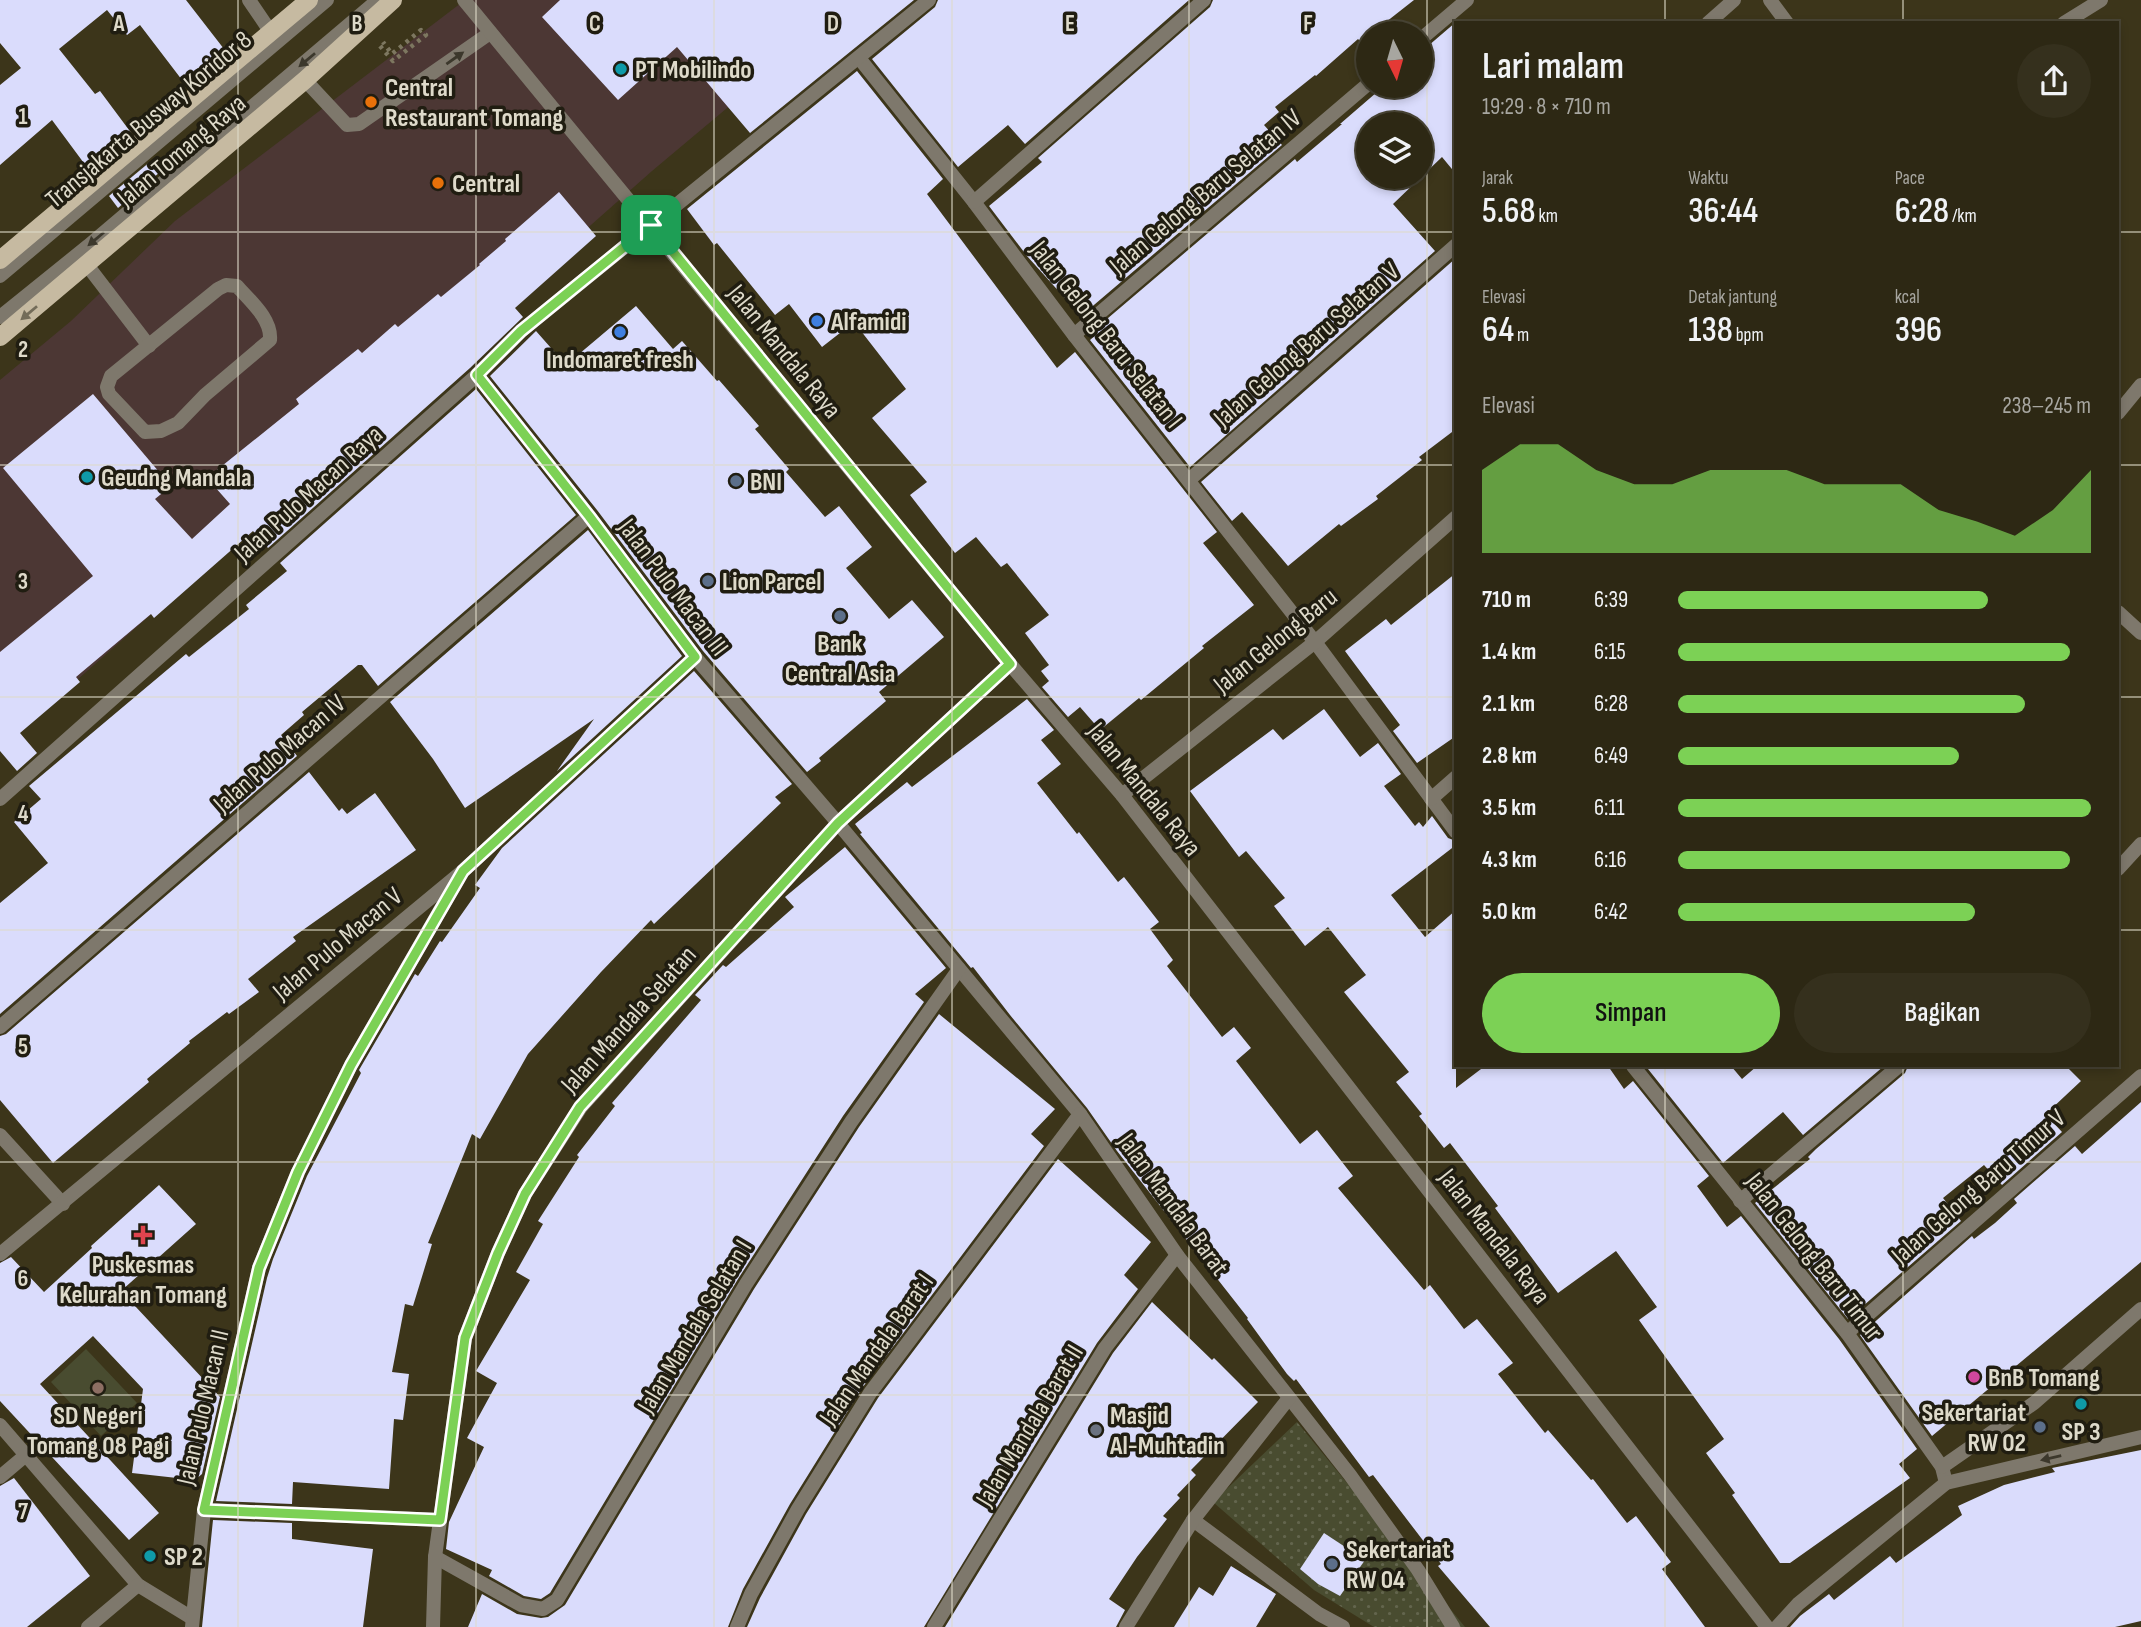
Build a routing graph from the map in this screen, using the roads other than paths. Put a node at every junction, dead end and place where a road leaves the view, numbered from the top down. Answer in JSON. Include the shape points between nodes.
{"nodes":[{"id":1,"x":249,"y":0,"type":"edge"},
{"id":2,"x":309,"y":0,"type":"edge"},
{"id":3,"x":327,"y":0,"type":"edge"},
{"id":4,"x":378,"y":0,"type":"edge"},
{"id":5,"x":393,"y":0,"type":"edge"},
{"id":6,"x":464,"y":0,"type":"edge"},
{"id":7,"x":929,"y":0,"type":"edge"},
{"id":8,"x":1204,"y":0,"type":"edge"},
{"id":9,"x":1467,"y":0,"type":"edge"},
{"id":10,"x":1734,"y":0,"type":"edge"},
{"id":11,"x":1770,"y":0,"type":"edge"},
{"id":12,"x":2101,"y":0,"type":"edge"},
{"id":13,"x":1710,"y":21,"type":"edge"},
{"id":14,"x":1786,"y":21,"type":"edge"},
{"id":15,"x":2067,"y":21,"type":"edge"},
{"id":16,"x":1433,"y":29,"type":"edge"},
{"id":17,"x":270,"y":31,"type":"junction"},
{"id":18,"x":490,"y":33,"type":"junction"},
{"id":19,"x":859,"y":58,"type":"junction"},
{"id":20,"x":305,"y":80,"type":"junction"},
{"id":21,"x":1356,"y":94,"type":"edge"},
{"id":22,"x":974,"y":202,"type":"junction"},
{"id":23,"x":651,"y":225,"type":"junction"},
{"id":24,"x":1454,"y":247,"type":"edge"},
{"id":25,"x":0,"y":260,"type":"edge"},
{"id":26,"x":87,"y":265,"type":"junction"},
{"id":27,"x":0,"y":276,"type":"edge"},
{"id":28,"x":0,"y":317,"type":"edge"},
{"id":29,"x":1074,"y":335,"type":"junction"},
{"id":30,"x":0,"y":337,"type":"edge"},
{"id":31,"x":149,"y":346,"type":"junction"},
{"id":32,"x":477,"y":375,"type":"junction"},
{"id":33,"x":2141,"y":385,"type":"edge"},
{"id":34,"x":2119,"y":413,"type":"edge"},
{"id":35,"x":1189,"y":480,"type":"junction"},
{"id":36,"x":589,"y":516,"type":"junction"},
{"id":37,"x":1454,"y":519,"type":"edge"},
{"id":38,"x":2119,"y":617,"type":"edge"},
{"id":39,"x":2141,"y":633,"type":"edge"},
{"id":40,"x":1315,"y":642,"type":"junction"},
{"id":41,"x":695,"y":657,"type":"junction"},
{"id":42,"x":1010,"y":664,"type":"junction"},
{"id":43,"x":1454,"y":779,"type":"edge"},
{"id":44,"x":1122,"y":795,"type":"junction"},
{"id":45,"x":0,"y":799,"type":"edge"},
{"id":46,"x":1431,"y":799,"type":"junction"},
{"id":47,"x":838,"y":823,"type":"junction"},
{"id":48,"x":1454,"y":829,"type":"edge"},
{"id":49,"x":2141,"y":844,"type":"edge"},
{"id":50,"x":2119,"y":868,"type":"edge"},
{"id":51,"x":463,"y":871,"type":"junction"},
{"id":52,"x":959,"y":970,"type":"junction"},
{"id":53,"x":0,"y":1027,"type":"edge"},
{"id":54,"x":1635,"y":1067,"type":"edge"},
{"id":55,"x":1898,"y":1067,"type":"edge"},
{"id":56,"x":2141,"y":1076,"type":"edge"},
{"id":57,"x":1080,"y":1114,"type":"junction"},
{"id":58,"x":0,"y":1135,"type":"edge"},
{"id":59,"x":1740,"y":1201,"type":"junction"},
{"id":60,"x":63,"y":1204,"type":"junction"},
{"id":61,"x":0,"y":1254,"type":"edge"},
{"id":62,"x":1177,"y":1255,"type":"junction"},
{"id":63,"x":2141,"y":1309,"type":"edge"},
{"id":64,"x":1847,"y":1333,"type":"junction"},
{"id":65,"x":1289,"y":1398,"type":"junction"},
{"id":66,"x":0,"y":1425,"type":"edge"},
{"id":67,"x":2141,"y":1437,"type":"edge"},
{"id":68,"x":26,"y":1455,"type":"junction"},
{"id":69,"x":1942,"y":1467,"type":"junction"},
{"id":70,"x":0,"y":1477,"type":"edge"},
{"id":71,"x":1946,"y":1483,"type":"junction"},
{"id":72,"x":204,"y":1510,"type":"junction"},
{"id":73,"x":440,"y":1520,"type":"junction"},
{"id":74,"x":1192,"y":1520,"type":"junction"},
{"id":75,"x":436,"y":1557,"type":"junction"},
{"id":76,"x":138,"y":1585,"type":"junction"},
{"id":77,"x":1319,"y":1614,"type":"junction"},
{"id":78,"x":192,"y":1623,"type":"edge"},
{"id":79,"x":88,"y":1627,"type":"edge"},
{"id":80,"x":433,"y":1627,"type":"edge"},
{"id":81,"x":737,"y":1627,"type":"edge"},
{"id":82,"x":934,"y":1627,"type":"edge"},
{"id":83,"x":1126,"y":1627,"type":"edge"},
{"id":84,"x":1311,"y":1627,"type":"edge"},
{"id":85,"x":1343,"y":1627,"type":"edge"},
{"id":86,"x":1453,"y":1627,"type":"edge"},
{"id":87,"x":1767,"y":1627,"type":"edge"},
{"id":88,"x":1777,"y":1627,"type":"edge"}],
"edges":[{"from":1,"to":17,"type":"street"},
{"from":2,"to":17,"type":"main road","name":"Jalan Tomang Raya"},
{"from":3,"to":27,"type":"street","name":"Transjakarta Busway Koridor 8"},
{"from":4,"to":28,"type":"street","one_way":true},
{"from":5,"to":20,"type":"main road","name":"Jalan Tomang Raya"},
{"from":6,"to":18,"type":"street","name":"Jalan Mandala Raya"},
{"from":7,"to":19,"type":"street","name":"Jalan Pulo Macan Raya"},
{"from":8,"to":22,"type":"street"},
{"from":9,"to":16,"type":"street"},
{"from":10,"to":13,"type":"street"},
{"from":11,"to":14,"type":"street"},
{"from":12,"to":15,"type":"street"},
{"from":17,"to":25,"type":"main road","name":"Jalan Tomang Raya"},
{"from":20,"to":18,"type":"street","one_way":true,"via":[[353,126]]},
{"from":18,"to":23,"type":"street","name":"Jalan Mandala Raya"},
{"from":19,"to":22,"type":"street","name":"Jalan Gelong Baru Selatan I"},
{"from":19,"to":23,"type":"street","name":"Jalan Pulo Macan Raya"},
{"from":20,"to":26,"type":"main road","name":"Jalan Tomang Raya"},
{"from":21,"to":29,"type":"street","name":"Jalan Gelong Baru Selatan IV"},
{"from":22,"to":29,"type":"street","name":"Jalan Gelong Baru Selatan I"},
{"from":23,"to":32,"type":"street","name":"Jalan Pulo Macan Raya","via":[[521,331]]},
{"from":23,"to":42,"type":"street","name":"Jalan Mandala Raya"},
{"from":24,"to":35,"type":"street","name":"Jalan Gelong Baru Selatan V"},
{"from":26,"to":30,"type":"main road","name":"Jalan Tomang Raya","one_way":true},
{"from":26,"to":31,"type":"street"},
{"from":29,"to":35,"type":"street","name":"Jalan Gelong Baru Selatan I"},
{"from":31,"to":31,"type":"street","via":[[111,376],[107,387],[145,432],[178,423],[270,340],[271,331],[237,286],[226,285]]},
{"from":32,"to":36,"type":"street","name":"Jalan Pulo Macan III"},
{"from":32,"to":45,"type":"street","name":"Jalan Pulo Macan Raya"},
{"from":33,"to":34,"type":"street"},
{"from":35,"to":40,"type":"street","name":"Jalan Gelong Baru Selatan I"},
{"from":36,"to":41,"type":"street","name":"Jalan Pulo Macan III"},
{"from":36,"to":53,"type":"street","name":"Jalan Pulo Macan IV"},
{"from":37,"to":40,"type":"street","name":"Jalan Gelong Baru"},
{"from":38,"to":39,"type":"street"},
{"from":40,"to":44,"type":"street","name":"Jalan Gelong Baru"},
{"from":40,"to":46,"type":"street"},
{"from":41,"to":47,"type":"street","name":"Jalan Pulo Macan III"},
{"from":41,"to":51,"type":"street","name":"Jalan Pulo Macan V"},
{"from":42,"to":44,"type":"street","name":"Jalan Mandala Raya"},
{"from":42,"to":47,"type":"street","name":"Jalan Mandala Selatan"},
{"from":43,"to":46,"type":"street"},
{"from":44,"to":87,"type":"street","name":"Jalan Mandala Raya"},
{"from":46,"to":48,"type":"street"},
{"from":47,"to":52,"type":"street","name":"Jalan Mandala Barat"},
{"from":47,"to":73,"type":"street","name":"Jalan Mandala Selatan","via":[[580,1107],[525,1194],[465,1338]]},
{"from":49,"to":50,"type":"street"},
{"from":51,"to":60,"type":"street","name":"Jalan Pulo Macan V"},
{"from":51,"to":72,"type":"street","name":"Jalan Pulo Macan II","via":[[351,1065],[298,1172],[259,1268]]},
{"from":52,"to":57,"type":"street","name":"Jalan Mandala Barat"},
{"from":52,"to":75,"type":"street","name":"Jalan Mandala Selatan I","via":[[851,1122],[746,1284],[557,1600],[543,1609],[520,1605]]},
{"from":54,"to":59,"type":"street","name":"Jalan Gelong Baru Timur"},
{"from":55,"to":59,"type":"street"},
{"from":56,"to":64,"type":"street","name":"Jalan Gelong Baru Timur V"},
{"from":57,"to":62,"type":"street","name":"Jalan Mandala Barat"},
{"from":57,"to":81,"type":"street","name":"Jalan Mandala Barat I","via":[[870,1393],[799,1509]]},
{"from":58,"to":60,"type":"street"},
{"from":59,"to":64,"type":"street","name":"Jalan Gelong Baru Timur"},
{"from":60,"to":61,"type":"street","name":"Jalan Pulo Macan V"},
{"from":62,"to":65,"type":"street","name":"Jalan Mandala Barat"},
{"from":62,"to":82,"type":"street","name":"Jalan Mandala Barat II","via":[[1105,1348]]},
{"from":63,"to":69,"type":"street","via":[[2034,1403]]},
{"from":64,"to":69,"type":"street","name":"Jalan Gelong Baru Timur"},
{"from":65,"to":74,"type":"street"},
{"from":65,"to":86,"type":"street","name":"Jalan Mandala Barat","via":[[1419,1570]]},
{"from":66,"to":68,"type":"street"},
{"from":67,"to":71,"type":"street","one_way":true},
{"from":68,"to":70,"type":"street"},
{"from":68,"to":76,"type":"street"},
{"from":69,"to":71,"type":"street","name":"Jalan Gelong Baru Timur"},
{"from":71,"to":88,"type":"street","via":[[1798,1604]]},
{"from":72,"to":73,"type":"street"},
{"from":72,"to":78,"type":"street","name":"Jalan Pulo Macan II"},
{"from":73,"to":75,"type":"street","name":"Jalan Mandala Selatan"},
{"from":74,"to":77,"type":"street"},
{"from":74,"to":83,"type":"street"},
{"from":75,"to":80,"type":"street","name":"Jalan Mandala Selatan"},
{"from":76,"to":78,"type":"street"},
{"from":76,"to":79,"type":"street"},
{"from":77,"to":84,"type":"street"},
{"from":77,"to":85,"type":"street"}]}
